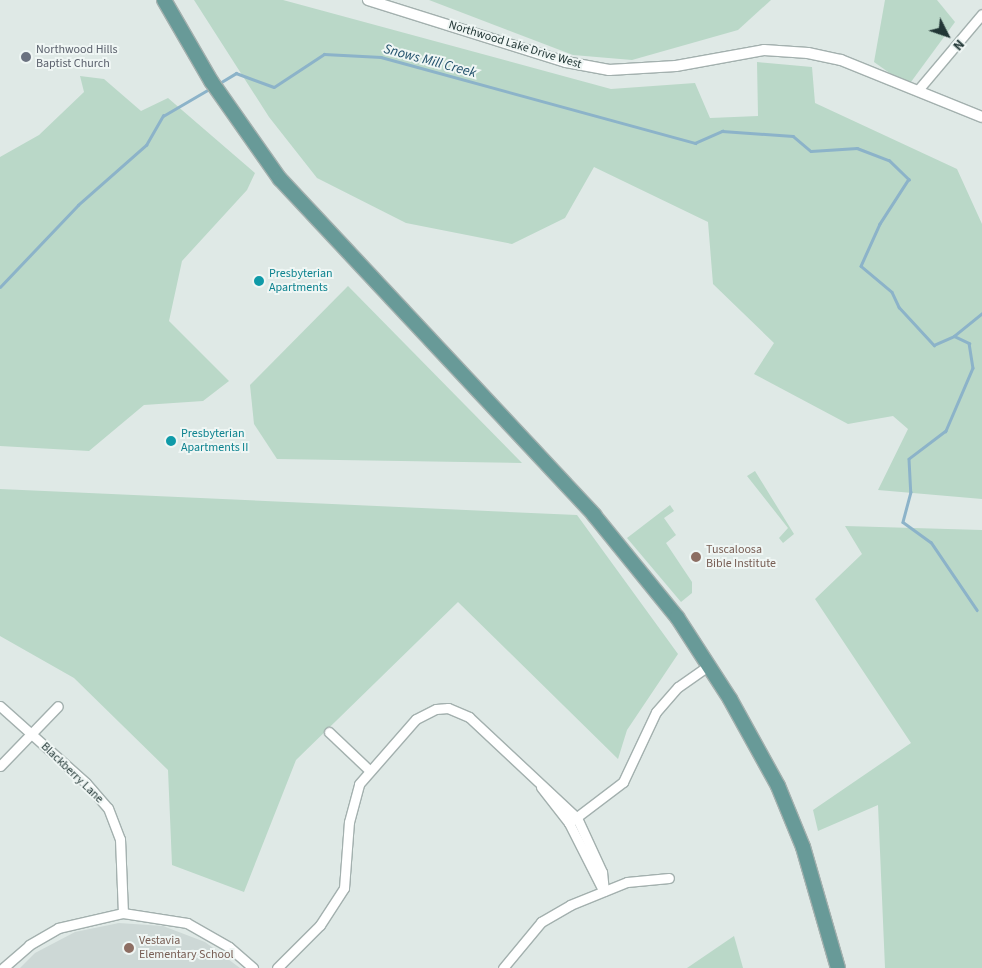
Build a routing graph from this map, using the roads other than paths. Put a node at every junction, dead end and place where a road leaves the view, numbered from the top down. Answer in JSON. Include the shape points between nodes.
{"nodes":[{"id":1,"x":164,"y":0,"type":"edge"},
{"id":2,"x":368,"y":0,"type":"edge"},
{"id":3,"x":982,"y":14,"type":"edge"},
{"id":4,"x":918,"y":90,"type":"junction"},
{"id":5,"x":982,"y":117,"type":"edge"},
{"id":6,"x":708,"y":666,"type":"junction"},
{"id":7,"x":0,"y":706,"type":"edge"},
{"id":8,"x":58,"y":706,"type":"dead end"},
{"id":9,"x":329,"y":732,"type":"dead end"},
{"id":10,"x":32,"y":735,"type":"junction"},
{"id":11,"x":0,"y":766,"type":"edge"},
{"id":12,"x":368,"y":768,"type":"junction"},
{"id":13,"x":541,"y":786,"type":"junction"},
{"id":14,"x":577,"y":818,"type":"junction"},
{"id":15,"x":569,"y":823,"type":"junction"},
{"id":16,"x":669,"y":878,"type":"dead end"},
{"id":17,"x":604,"y":891,"type":"junction"},
{"id":18,"x":124,"y":913,"type":"junction"},
{"id":19,"x":2,"y":968,"type":"edge"},
{"id":20,"x":253,"y":968,"type":"edge"},
{"id":21,"x":277,"y":968,"type":"edge"},
{"id":22,"x":503,"y":968,"type":"edge"},
{"id":23,"x":838,"y":968,"type":"edge"}],
"edges":[{"from":1,"to":6,"type":"main road","via":[[242,127],[302,204],[599,521],[677,617]]},
{"from":2,"to":4,"type":"street","name":"Northwood Lake Drive West","via":[[587,67],[642,70],[742,52],[786,50],[841,60]]},
{"from":3,"to":4,"type":"street"},
{"from":4,"to":5,"type":"street","name":"Northwood Lake Drive West"},
{"from":6,"to":14,"type":"street","via":[[678,687],[656,712],[623,782]]},
{"from":6,"to":23,"type":"main road","via":[[730,699],[791,816]]},
{"from":7,"to":10,"type":"street","name":"Blackberry Lane"},
{"from":8,"to":10,"type":"street"},
{"from":9,"to":12,"type":"street"},
{"from":10,"to":11,"type":"street"},
{"from":10,"to":18,"type":"street","name":"Blackberry Lane","via":[[86,783],[114,818],[120,839]]},
{"from":12,"to":13,"type":"street","via":[[416,719],[448,708],[478,724]]},
{"from":12,"to":21,"type":"street","via":[[351,811],[344,888],[320,925]]},
{"from":13,"to":14,"type":"street"},
{"from":13,"to":15,"type":"street"},
{"from":14,"to":15,"type":"street"},
{"from":14,"to":17,"type":"street","via":[[602,872]]},
{"from":15,"to":17,"type":"street"},
{"from":16,"to":17,"type":"street","via":[[638,879]]},
{"from":17,"to":22,"type":"street","via":[[541,922]]},
{"from":18,"to":19,"type":"street","via":[[58,928],[29,945]]},
{"from":18,"to":20,"type":"street","via":[[187,924],[229,946]]}]}
